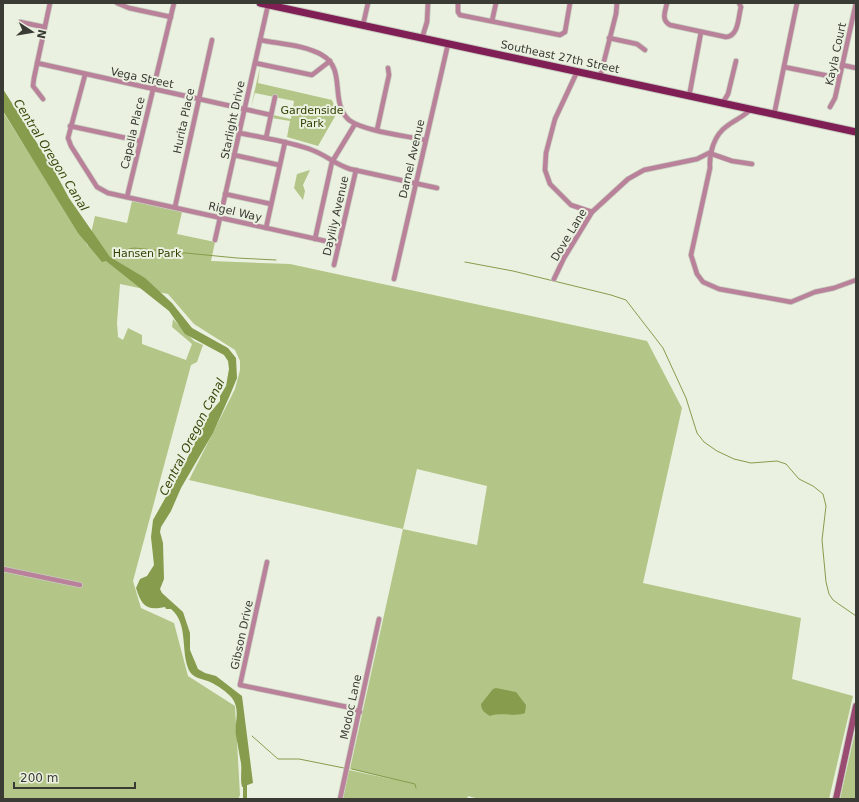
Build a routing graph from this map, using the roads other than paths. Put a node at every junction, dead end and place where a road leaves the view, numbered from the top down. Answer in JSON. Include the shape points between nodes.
{"nodes":[{"id":1,"x":50,"y":3,"type":"edge"},
{"id":2,"x":117,"y":3,"type":"edge"},
{"id":3,"x":174,"y":3,"type":"edge"},
{"id":4,"x":368,"y":3,"type":"edge"},
{"id":5,"x":428,"y":3,"type":"edge"},
{"id":6,"x":458,"y":3,"type":"edge"},
{"id":7,"x":496,"y":3,"type":"edge"},
{"id":8,"x":570,"y":3,"type":"edge"},
{"id":9,"x":617,"y":3,"type":"edge"},
{"id":10,"x":667,"y":3,"type":"edge"},
{"id":11,"x":739,"y":3,"type":"edge"},
{"id":12,"x":797,"y":3,"type":"edge"},
{"id":13,"x":851,"y":3,"type":"edge"},
{"id":14,"x":264,"y":4,"type":"edge"},
{"id":15,"x":856,"y":4,"type":"edge"},
{"id":16,"x":171,"y":17,"type":"junction"},
{"id":17,"x":492,"y":21,"type":"junction"},
{"id":18,"x":20,"y":22,"type":"dead end"},
{"id":19,"x":363,"y":25,"type":"junction"},
{"id":20,"x":44,"y":28,"type":"junction"},
{"id":21,"x":701,"y":32,"type":"junction"},
{"id":22,"x":422,"y":38,"type":"junction"},
{"id":23,"x":609,"y":38,"type":"junction"},
{"id":24,"x":212,"y":40,"type":"dead end"},
{"id":25,"x":260,"y":40,"type":"junction"},
{"id":26,"x":448,"y":44,"type":"junction"},
{"id":27,"x":645,"y":50,"type":"dead end"},
{"id":28,"x":330,"y":61,"type":"junction"},
{"id":29,"x":736,"y":61,"type":"dead end"},
{"id":30,"x":255,"y":62,"type":"junction"},
{"id":31,"x":37,"y":64,"type":"junction"},
{"id":32,"x":842,"y":65,"type":"junction"},
{"id":33,"x":784,"y":67,"type":"junction"},
{"id":34,"x":388,"y":68,"type":"dead end"},
{"id":35,"x":856,"y":68,"type":"edge"},
{"id":36,"x":577,"y":72,"type":"junction"},
{"id":37,"x":84,"y":74,"type":"junction"},
{"id":38,"x":600,"y":77,"type":"junction"},
{"id":39,"x":839,"y":78,"type":"junction"},
{"id":40,"x":152,"y":90,"type":"junction"},
{"id":41,"x":728,"y":94,"type":"junction"},
{"id":42,"x":275,"y":97,"type":"dead end"},
{"id":43,"x":689,"y":97,"type":"junction"},
{"id":44,"x":43,"y":99,"type":"dead end"},
{"id":45,"x":199,"y":99,"type":"junction"},
{"id":46,"x":722,"y":104,"type":"junction"},
{"id":47,"x":733,"y":106,"type":"junction"},
{"id":48,"x":830,"y":107,"type":"dead end"},
{"id":49,"x":244,"y":110,"type":"junction"},
{"id":50,"x":750,"y":110,"type":"junction"},
{"id":51,"x":271,"y":115,"type":"junction"},
{"id":52,"x":774,"y":115,"type":"junction"},
{"id":53,"x":355,"y":124,"type":"junction"},
{"id":54,"x":70,"y":126,"type":"junction"},
{"id":55,"x":377,"y":130,"type":"junction"},
{"id":56,"x":856,"y":132,"type":"edge"},
{"id":57,"x":240,"y":133,"type":"junction"},
{"id":58,"x":266,"y":138,"type":"junction"},
{"id":59,"x":425,"y":140,"type":"junction"},
{"id":60,"x":140,"y":141,"type":"junction"},
{"id":61,"x":284,"y":142,"type":"junction"},
{"id":62,"x":709,"y":153,"type":"junction"},
{"id":63,"x":234,"y":156,"type":"junction"},
{"id":64,"x":332,"y":162,"type":"junction"},
{"id":65,"x":752,"y":164,"type":"dead end"},
{"id":66,"x":279,"y":165,"type":"junction"},
{"id":67,"x":356,"y":170,"type":"junction"},
{"id":68,"x":416,"y":183,"type":"junction"},
{"id":69,"x":437,"y":188,"type":"dead end"},
{"id":70,"x":225,"y":194,"type":"junction"},
{"id":71,"x":127,"y":197,"type":"junction"},
{"id":72,"x":271,"y":204,"type":"junction"},
{"id":73,"x":175,"y":207,"type":"junction"},
{"id":74,"x":592,"y":212,"type":"junction"},
{"id":75,"x":220,"y":218,"type":"junction"},
{"id":76,"x":266,"y":228,"type":"junction"},
{"id":77,"x":315,"y":239,"type":"junction"},
{"id":78,"x":215,"y":240,"type":"dead end"},
{"id":79,"x":339,"y":244,"type":"junction"},
{"id":80,"x":334,"y":265,"type":"dead end"},
{"id":81,"x":394,"y":279,"type":"dead end"},
{"id":82,"x":554,"y":279,"type":"dead end"},
{"id":83,"x":856,"y":280,"type":"edge"},
{"id":84,"x":268,"y":562,"type":"dead end"},
{"id":85,"x":3,"y":568,"type":"edge"},
{"id":86,"x":80,"y":585,"type":"dead end"},
{"id":87,"x":379,"y":619,"type":"dead end"},
{"id":88,"x":856,"y":706,"type":"edge"},
{"id":89,"x":360,"y":712,"type":"junction"},
{"id":90,"x":340,"y":799,"type":"edge"},
{"id":91,"x":836,"y":799,"type":"edge"}],
"edges":[{"from":1,"to":20,"type":"street"},
{"from":2,"to":16,"type":"street"},
{"from":3,"to":16,"type":"street","name":"Capella Place"},
{"from":4,"to":19,"type":"street"},
{"from":5,"to":22,"type":"street","via":[[427,22]]},
{"from":6,"to":17,"type":"street","via":[[460,15]]},
{"from":7,"to":17,"type":"street"},
{"from":8,"to":17,"type":"street","via":[[563,34]]},
{"from":9,"to":23,"type":"street"},
{"from":10,"to":21,"type":"street","via":[[664,18],[666,23]]},
{"from":11,"to":21,"type":"street","via":[[741,7],[735,33],[731,37]]},
{"from":12,"to":33,"type":"street"},
{"from":13,"to":15,"type":"street"},
{"from":14,"to":19,"type":"main road","name":"Southeast 27th Street"},
{"from":14,"to":25,"type":"street","name":"Starlight Drive"},
{"from":15,"to":32,"type":"street","name":"Kayla Court"},
{"from":16,"to":40,"type":"street","name":"Capella Place"},
{"from":18,"to":20,"type":"street"},
{"from":19,"to":22,"type":"main road","name":"Southeast 27th Street"},
{"from":20,"to":31,"type":"street"},
{"from":21,"to":43,"type":"street"},
{"from":22,"to":26,"type":"main road","name":"Southeast 27th Street"},
{"from":23,"to":27,"type":"street","via":[[637,44]]},
{"from":23,"to":38,"type":"street"},
{"from":24,"to":45,"type":"street","name":"Hurita Place"},
{"from":25,"to":28,"type":"street","via":[[315,52]]},
{"from":25,"to":30,"type":"street","name":"Starlight Drive"},
{"from":26,"to":36,"type":"main road","name":"Southeast 27th Street"},
{"from":26,"to":59,"type":"street","name":"Darnel Avenue"},
{"from":28,"to":30,"type":"street","via":[[312,75]]},
{"from":28,"to":53,"type":"street","via":[[336,76],[339,105],[344,115]]},
{"from":29,"to":41,"type":"street"},
{"from":30,"to":49,"type":"street","name":"Starlight Drive"},
{"from":31,"to":37,"type":"street","name":"Vega Street"},
{"from":31,"to":44,"type":"street","via":[[34,86]]},
{"from":32,"to":35,"type":"street"},
{"from":32,"to":39,"type":"street","name":"Kayla Court"},
{"from":33,"to":39,"type":"street"},
{"from":33,"to":52,"type":"street"},
{"from":34,"to":55,"type":"street","via":[[390,75]]},
{"from":36,"to":38,"type":"main road","name":"Southeast 27th Street"},
{"from":36,"to":74,"type":"street","via":[[554,119],[545,170],[550,184],[571,205]]},
{"from":37,"to":40,"type":"street","name":"Vega Street"},
{"from":37,"to":54,"type":"street","name":"Rigel Way"},
{"from":38,"to":43,"type":"main road","name":"Southeast 27th Street"},
{"from":39,"to":48,"type":"street","name":"Kayla Court","via":[[835,98]]},
{"from":40,"to":45,"type":"street","name":"Vega Street"},
{"from":40,"to":60,"type":"street","name":"Capella Place"},
{"from":41,"to":46,"type":"street"},
{"from":41,"to":47,"type":"street"},
{"from":42,"to":51,"type":"street"},
{"from":43,"to":46,"type":"main road","name":"Southeast 27th Street"},
{"from":45,"to":49,"type":"street","name":"Vega Street"},
{"from":45,"to":73,"type":"street","name":"Hurita Place"},
{"from":46,"to":47,"type":"main road","name":"Southeast 27th Street"},
{"from":47,"to":50,"type":"main road","name":"Southeast 27th Street"},
{"from":49,"to":51,"type":"street","name":"Vega Street"},
{"from":49,"to":57,"type":"street","name":"Starlight Drive"},
{"from":50,"to":52,"type":"main road","name":"Southeast 27th Street"},
{"from":50,"to":62,"type":"street","via":[[726,126]]},
{"from":51,"to":58,"type":"street"},
{"from":52,"to":56,"type":"main road","name":"Southeast 27th Street"},
{"from":53,"to":55,"type":"street"},
{"from":53,"to":64,"type":"street"},
{"from":54,"to":60,"type":"street"},
{"from":54,"to":71,"type":"street","name":"Rigel Way","via":[[68,138],[71,146],[97,186],[108,193]]},
{"from":55,"to":59,"type":"street"},
{"from":57,"to":58,"type":"street"},
{"from":57,"to":63,"type":"street","name":"Starlight Drive"},
{"from":58,"to":61,"type":"street"},
{"from":59,"to":68,"type":"street","name":"Darnel Avenue"},
{"from":60,"to":71,"type":"street","name":"Capella Place"},
{"from":61,"to":64,"type":"street","via":[[311,149]]},
{"from":61,"to":66,"type":"street"},
{"from":62,"to":65,"type":"street","via":[[732,161]]},
{"from":62,"to":74,"type":"street","name":"Dove Lane","via":[[697,159],[644,170],[628,179]]},
{"from":62,"to":83,"type":"street","via":[[710,168],[691,255],[697,274],[703,282],[719,289],[791,302]]},
{"from":63,"to":66,"type":"street"},
{"from":63,"to":70,"type":"street","name":"Starlight Drive"},
{"from":64,"to":67,"type":"street"},
{"from":64,"to":77,"type":"street"},
{"from":66,"to":72,"type":"street"},
{"from":67,"to":68,"type":"street"},
{"from":67,"to":79,"type":"street","name":"Daylily Avenue"},
{"from":68,"to":69,"type":"street"},
{"from":68,"to":81,"type":"street","name":"Darnel Avenue"},
{"from":70,"to":72,"type":"street"},
{"from":70,"to":75,"type":"street","name":"Starlight Drive"},
{"from":71,"to":73,"type":"street","name":"Rigel Way"},
{"from":72,"to":76,"type":"street"},
{"from":73,"to":75,"type":"street","name":"Rigel Way"},
{"from":74,"to":82,"type":"street","name":"Dove Lane"},
{"from":75,"to":76,"type":"street","name":"Rigel Way"},
{"from":75,"to":78,"type":"street","name":"Starlight Drive"},
{"from":76,"to":77,"type":"street","name":"Rigel Way"},
{"from":77,"to":79,"type":"street","name":"Rigel Way"},
{"from":79,"to":80,"type":"street","name":"Daylily Avenue"},
{"from":84,"to":89,"type":"street","name":"Gibson Drive","via":[[240,685],[352,708]]},
{"from":85,"to":86,"type":"street"},
{"from":87,"to":89,"type":"street","name":"Modoc Lane"},
{"from":88,"to":91,"type":"street"},
{"from":89,"to":90,"type":"street","name":"Modoc Lane"}]}
